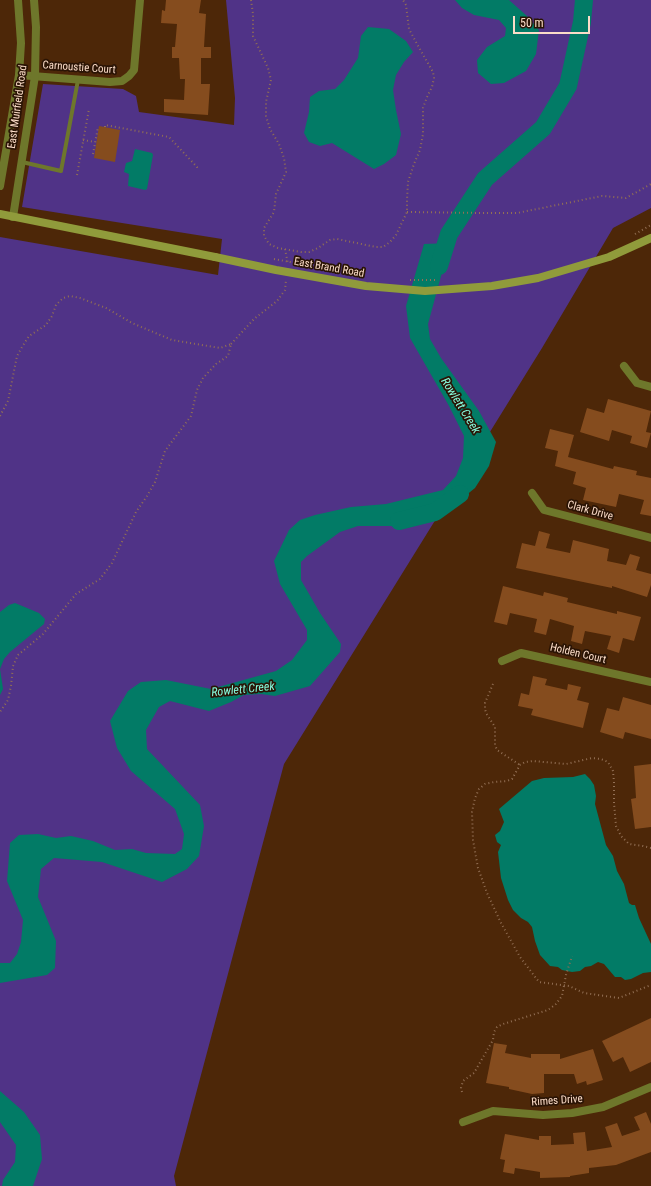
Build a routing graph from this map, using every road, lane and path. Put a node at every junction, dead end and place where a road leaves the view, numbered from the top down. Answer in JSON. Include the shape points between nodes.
{"nodes":[{"id":1,"x":18,"y":0,"type":"edge"},
{"id":2,"x":34,"y":0,"type":"edge"},
{"id":3,"x":140,"y":0,"type":"edge"},
{"id":4,"x":252,"y":0,"type":"edge"},
{"id":5,"x":404,"y":0,"type":"edge"},
{"id":6,"x":19,"y":75,"type":"junction"},
{"id":7,"x":35,"y":76,"type":"junction"},
{"id":8,"x":78,"y":80,"type":"junction"},
{"id":9,"x":89,"y":109,"type":"dead end"},
{"id":10,"x":98,"y":127,"type":"dead end"},
{"id":11,"x":105,"y":127,"type":"dead end"},
{"id":12,"x":83,"y":140,"type":"junction"},
{"id":13,"x":96,"y":142,"type":"junction"},
{"id":14,"x":93,"y":154,"type":"dead end"},
{"id":15,"x":21,"y":162,"type":"junction"},
{"id":16,"x":197,"y":170,"type":"dead end"},
{"id":17,"x":77,"y":175,"type":"dead end"},
{"id":18,"x":651,"y":184,"type":"edge"},
{"id":19,"x":0,"y":186,"type":"edge"},
{"id":20,"x":407,"y":212,"type":"junction"},
{"id":21,"x":0,"y":214,"type":"edge"},
{"id":22,"x":13,"y":217,"type":"junction"},
{"id":23,"x":651,"y":225,"type":"edge"},
{"id":24,"x":633,"y":235,"type":"dead end"},
{"id":25,"x":651,"y":238,"type":"edge"},
{"id":26,"x":285,"y":249,"type":"junction"},
{"id":27,"x":274,"y":259,"type":"dead end"},
{"id":28,"x":305,"y":265,"type":"dead end"},
{"id":29,"x":288,"y":268,"type":"dead end"},
{"id":30,"x":287,"y":275,"type":"dead end"},
{"id":31,"x":405,"y":280,"type":"dead end"},
{"id":32,"x":439,"y":280,"type":"dead end"},
{"id":33,"x":231,"y":344,"type":"junction"},
{"id":34,"x":624,"y":366,"type":"dead end"},
{"id":35,"x":651,"y":387,"type":"edge"},
{"id":36,"x":0,"y":416,"type":"edge"},
{"id":37,"x":532,"y":493,"type":"dead end"},
{"id":38,"x":651,"y":538,"type":"edge"},
{"id":39,"x":502,"y":661,"type":"dead end"},
{"id":40,"x":651,"y":682,"type":"edge"},
{"id":41,"x":493,"y":684,"type":"dead end"},
{"id":42,"x":0,"y":712,"type":"edge"},
{"id":43,"x":520,"y":765,"type":"junction"},
{"id":44,"x":651,"y":848,"type":"edge"},
{"id":45,"x":572,"y":956,"type":"dead end"},
{"id":46,"x":564,"y":985,"type":"junction"},
{"id":47,"x":651,"y":985,"type":"edge"},
{"id":48,"x":651,"y":1087,"type":"edge"},
{"id":49,"x":462,"y":1092,"type":"dead end"},
{"id":50,"x":463,"y":1122,"type":"dead end"}],
"edges":[{"from":1,"to":6,"type":"street","name":"East Muirfield Road","via":[[21,43]]},
{"from":2,"to":7,"type":"street","name":"East Muirfield Road"},
{"from":3,"to":8,"type":"street","name":"Carnoustie Court","via":[[134,70],[122,82]]},
{"from":4,"to":26,"type":"path","via":[[253,36],[271,80],[266,116],[279,144],[286,172],[276,194],[274,212],[264,228],[264,236],[268,244]]},
{"from":5,"to":20,"type":"path","via":[[409,29],[434,78],[426,97],[424,134],[420,150],[408,182]]},
{"from":6,"to":7,"type":"street","name":"Carnoustie Court"},
{"from":6,"to":19,"type":"street","name":"East Muirfield Road"},
{"from":7,"to":8,"type":"street","name":"Carnoustie Court"},
{"from":7,"to":15,"type":"street","name":"East Muirfield Road"},
{"from":8,"to":15,"type":"lane","via":[[61,171]]},
{"from":9,"to":12,"type":"path"},
{"from":10,"to":13,"type":"path"},
{"from":11,"to":16,"type":"path","via":[[169,137]]},
{"from":12,"to":13,"type":"path"},
{"from":12,"to":17,"type":"path"},
{"from":13,"to":14,"type":"path"},
{"from":15,"to":22,"type":"street","name":"East Muirfield Road"},
{"from":18,"to":20,"type":"path","via":[[626,198],[602,196],[517,212]]},
{"from":20,"to":26,"type":"path","via":[[396,235],[383,246],[376,247],[337,239],[330,240],[309,252]]},
{"from":21,"to":22,"type":"main road","name":"East Brand Road"},
{"from":22,"to":25,"type":"main road","name":"East Brand Road","bridge":true,"via":[[276,270],[366,286],[425,291],[492,286],[538,278],[609,257]]},
{"from":23,"to":24,"type":"path","bridge":true},
{"from":26,"to":29,"type":"path"},
{"from":27,"to":28,"type":"path","bridge":true},
{"from":30,"to":33,"type":"path","via":[[285,290],[277,301],[254,319]]},
{"from":31,"to":32,"type":"path","bridge":true},
{"from":33,"to":36,"type":"path","via":[[220,348],[172,340],[132,323],[106,308],[80,298],[63,298],[56,305],[46,325],[28,336],[17,356],[8,401]]},
{"from":33,"to":42,"type":"path","via":[[228,356],[203,378],[197,390],[191,416],[165,451],[152,487],[136,512],[112,563],[100,579],[76,594],[43,634],[18,655],[12,666],[8,700]]},
{"from":34,"to":35,"type":"street","via":[[637,383]]},
{"from":37,"to":38,"type":"street","name":"Clark Drive","via":[[544,510]]},
{"from":39,"to":40,"type":"street","name":"Holden Court","via":[[521,653]]},
{"from":41,"to":43,"type":"path","via":[[485,709],[495,727],[495,745],[498,750]]},
{"from":43,"to":44,"type":"path","via":[[533,761],[566,764],[592,758],[608,762],[613,771],[614,811],[616,826],[621,836],[629,844]]},
{"from":43,"to":46,"type":"path","via":[[512,780],[485,784],[475,798],[472,812],[473,840],[478,868],[501,923],[534,977],[539,982]]},
{"from":45,"to":46,"type":"path"},
{"from":46,"to":47,"type":"path","via":[[584,993],[619,998]]},
{"from":46,"to":49,"type":"path","via":[[562,996],[548,1010],[497,1027],[474,1073],[460,1088]]},
{"from":48,"to":50,"type":"street","name":"Rimes Drive","via":[[602,1107],[572,1113],[543,1115],[493,1111]]}]}
